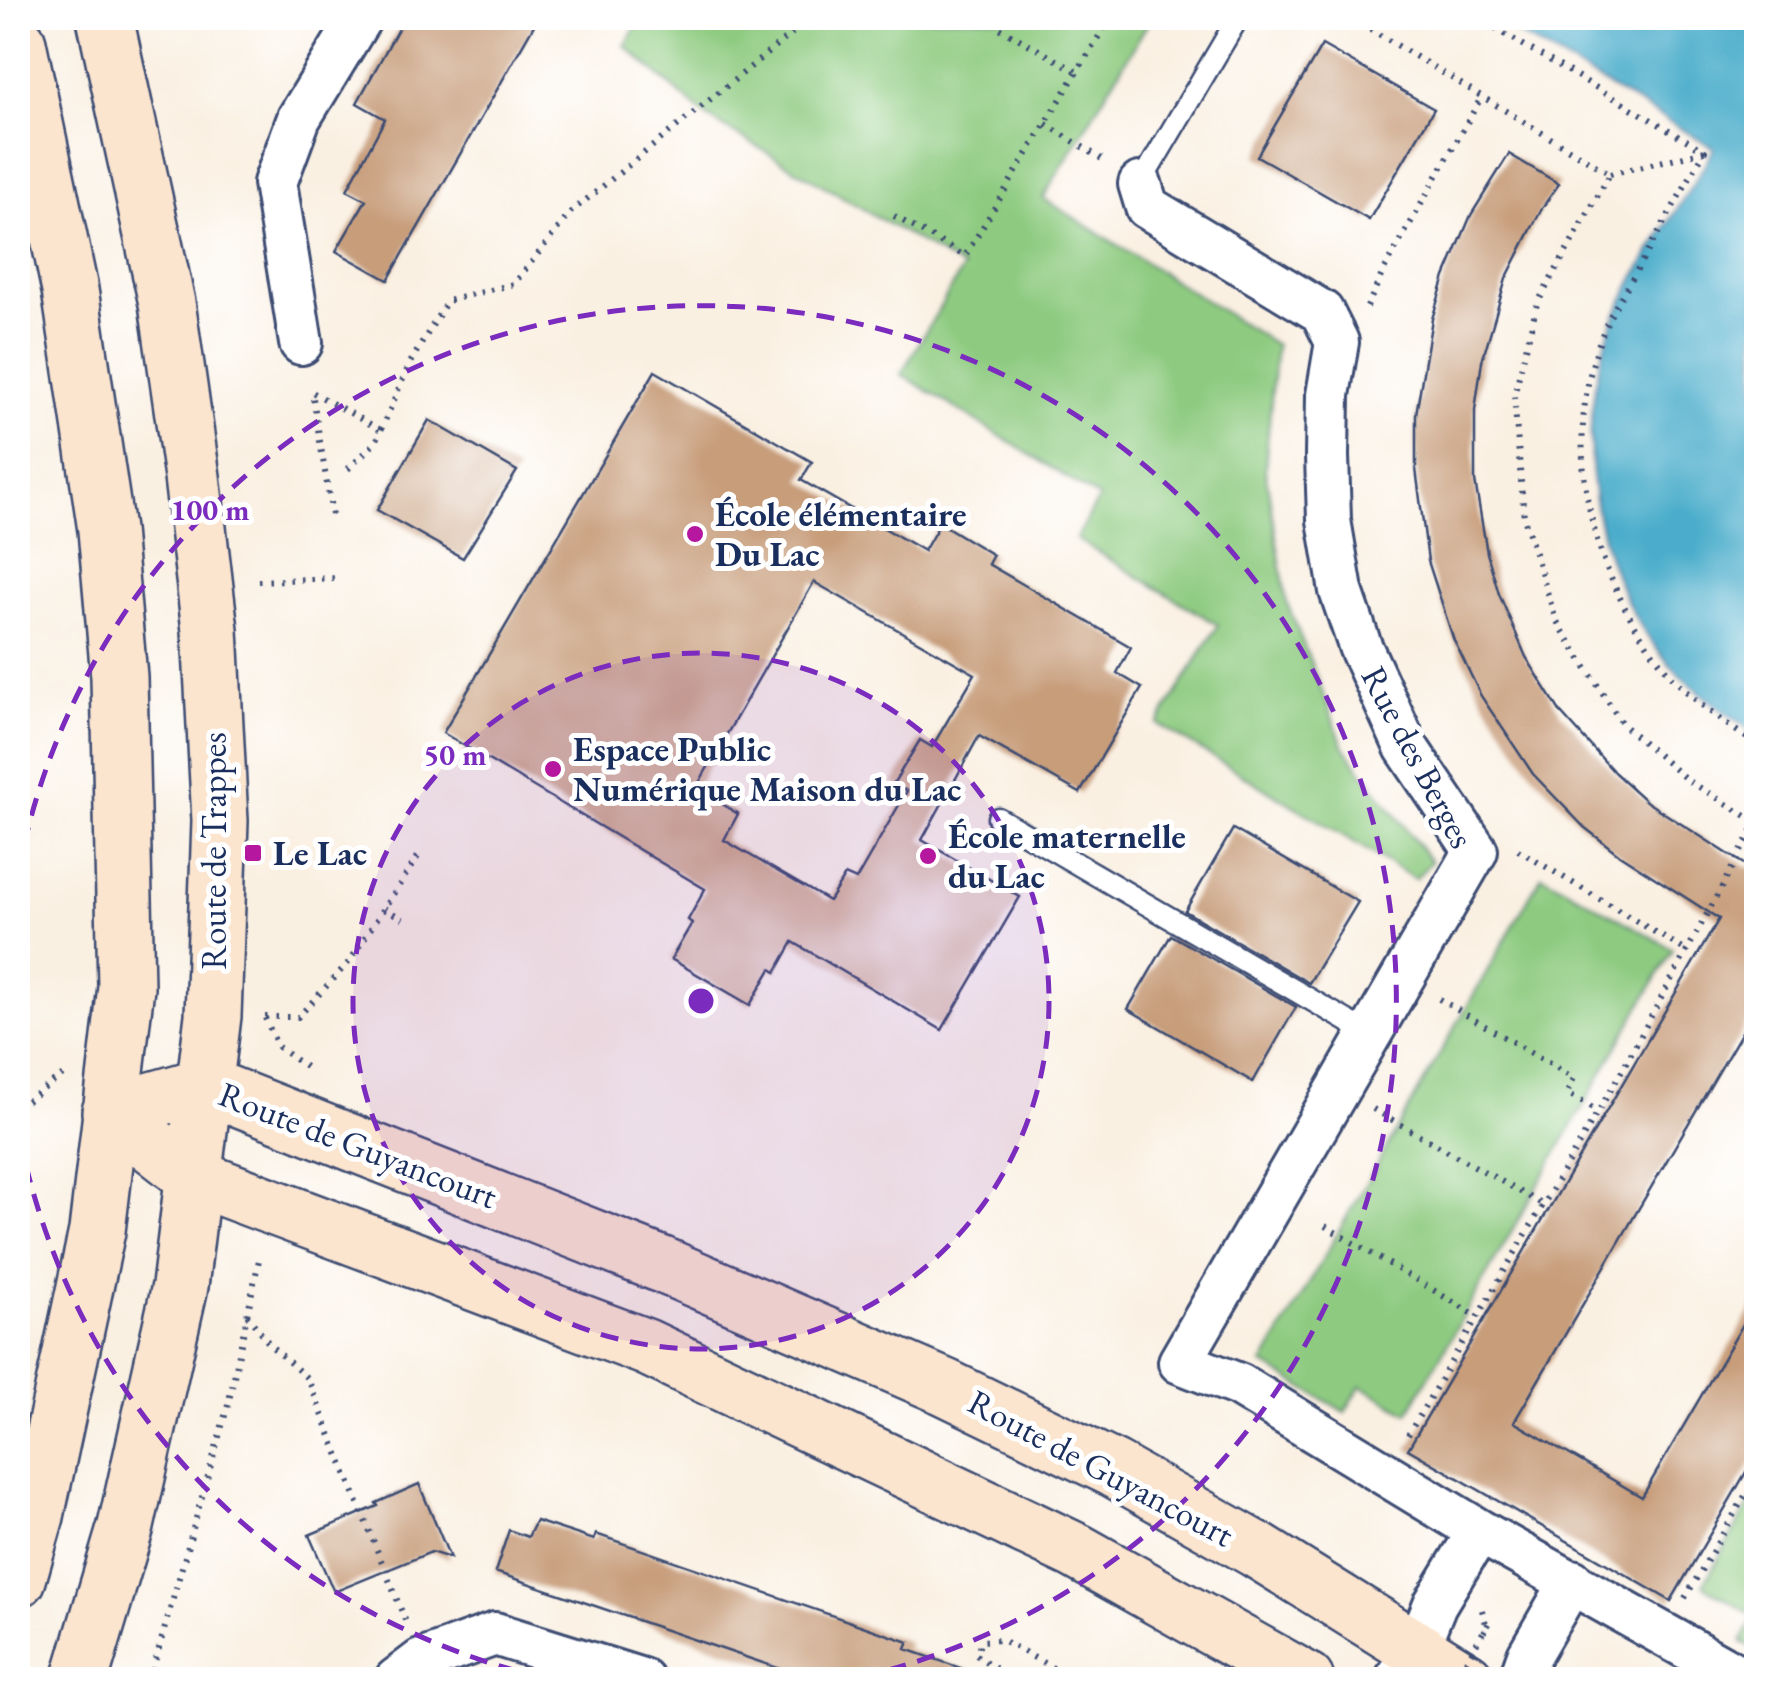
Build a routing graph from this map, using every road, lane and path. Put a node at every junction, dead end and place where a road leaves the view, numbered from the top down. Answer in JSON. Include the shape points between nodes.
{"nodes":[{"id":1,"x":106,"y":18,"type":"edge"},
{"id":2,"x":360,"y":18,"type":"edge"},
{"id":3,"x":811,"y":18,"type":"edge"},
{"id":4,"x":982,"y":18,"type":"edge"},
{"id":5,"x":1110,"y":18,"type":"edge"},
{"id":6,"x":1238,"y":18,"type":"edge"},
{"id":7,"x":1352,"y":18,"type":"edge"},
{"id":8,"x":1478,"y":18,"type":"edge"},
{"id":9,"x":18,"y":43,"type":"edge"},
{"id":10,"x":1078,"y":72,"type":"junction"},
{"id":11,"x":1482,"y":96,"type":"junction"},
{"id":12,"x":1046,"y":124,"type":"junction"},
{"id":13,"x":1705,"y":151,"type":"junction"},
{"id":14,"x":1610,"y":174,"type":"junction"},
{"id":15,"x":1140,"y":184,"type":"junction"},
{"id":16,"x":894,"y":216,"type":"dead end"},
{"id":17,"x":1366,"y":308,"type":"dead end"},
{"id":18,"x":301,"y":343,"type":"dead end"},
{"id":19,"x":381,"y":430,"type":"junction"},
{"id":20,"x":348,"y":470,"type":"dead end"},
{"id":21,"x":332,"y":516,"type":"dead end"},
{"id":22,"x":338,"y":578,"type":"dead end"},
{"id":23,"x":258,"y":581,"type":"dead end"},
{"id":24,"x":1756,"y":744,"type":"edge"},
{"id":25,"x":998,"y":818,"type":"dead end"},
{"id":26,"x":1756,"y":823,"type":"edge"},
{"id":27,"x":1476,"y":851,"type":"junction"},
{"id":28,"x":420,"y":855,"type":"dead end"},
{"id":29,"x":384,"y":908,"type":"junction"},
{"id":30,"x":403,"y":919,"type":"dead end"},
{"id":31,"x":1688,"y":952,"type":"junction"},
{"id":32,"x":1401,"y":976,"type":"junction"},
{"id":33,"x":265,"y":1017,"type":"dead end"},
{"id":34,"x":1368,"y":1033,"type":"junction"},
{"id":35,"x":71,"y":1069,"type":"dead end"},
{"id":36,"x":205,"y":1086,"type":"junction"},
{"id":37,"x":1336,"y":1088,"type":"junction"},
{"id":38,"x":18,"y":1107,"type":"edge"},
{"id":39,"x":110,"y":1112,"type":"junction"},
{"id":40,"x":1598,"y":1112,"type":"junction"},
{"id":41,"x":193,"y":1177,"type":"junction"},
{"id":42,"x":1542,"y":1204,"type":"junction"},
{"id":43,"x":1325,"y":1226,"type":"dead end"},
{"id":44,"x":262,"y":1246,"type":"dead end"},
{"id":45,"x":247,"y":1315,"type":"junction"},
{"id":46,"x":1477,"y":1316,"type":"junction"},
{"id":47,"x":1401,"y":1450,"type":"dead end"},
{"id":48,"x":1756,"y":1476,"type":"edge"},
{"id":49,"x":1479,"y":1531,"type":"junction"},
{"id":50,"x":18,"y":1579,"type":"edge"},
{"id":51,"x":1572,"y":1580,"type":"junction"},
{"id":52,"x":1483,"y":1597,"type":"dead end"},
{"id":53,"x":1677,"y":1612,"type":"dead end"},
{"id":54,"x":1508,"y":1624,"type":"dead end"},
{"id":55,"x":1488,"y":1626,"type":"dead end"},
{"id":56,"x":408,"y":1670,"type":"edge"},
{"id":57,"x":1422,"y":1670,"type":"edge"},
{"id":58,"x":80,"y":1680,"type":"edge"},
{"id":59,"x":150,"y":1680,"type":"edge"},
{"id":60,"x":642,"y":1680,"type":"edge"},
{"id":61,"x":1013,"y":1680,"type":"edge"},
{"id":62,"x":1076,"y":1680,"type":"edge"},
{"id":63,"x":1306,"y":1680,"type":"edge"},
{"id":64,"x":1466,"y":1680,"type":"edge"},
{"id":65,"x":1520,"y":1680,"type":"edge"},
{"id":66,"x":1745,"y":1680,"type":"edge"}],
"edges":[{"from":1,"to":36,"type":"main road","name":"Route de Trappes","via":[[166,304],[210,630],[220,821]]},
{"from":2,"to":18,"type":"street","via":[[299,118],[274,183]]},
{"from":3,"to":19,"type":"path","via":[[571,212],[514,284],[447,301]]},
{"from":4,"to":10,"type":"path"},
{"from":5,"to":10,"type":"path"},
{"from":6,"to":15,"type":"lane"},
{"from":7,"to":11,"type":"path"},
{"from":8,"to":13,"type":"path"},
{"from":9,"to":39,"type":"main road","via":[[70,290],[106,530],[118,677],[126,988]]},
{"from":10,"to":12,"type":"path"},
{"from":11,"to":14,"type":"path"},
{"from":11,"to":17,"type":"path"},
{"from":12,"to":15,"type":"path"},
{"from":12,"to":16,"type":"path","via":[[965,256]]},
{"from":13,"to":14,"type":"path"},
{"from":13,"to":24,"type":"path","via":[[1604,330],[1588,386],[1587,492],[1591,529],[1636,630],[1671,676]]},
{"from":14,"to":26,"type":"path","via":[[1537,304],[1514,396],[1524,518],[1556,620],[1623,725],[1686,779]]},
{"from":15,"to":27,"type":"street","name":"Rue des Berges","via":[[1147,207],[1322,312],[1336,342],[1327,456],[1340,591],[1406,748]]},
{"from":19,"to":20,"type":"path"},
{"from":19,"to":21,"type":"path","via":[[312,392]]},
{"from":22,"to":23,"type":"path"},
{"from":25,"to":34,"type":"lane"},
{"from":26,"to":31,"type":"path"},
{"from":27,"to":31,"type":"path","via":[[1513,847]]},
{"from":27,"to":32,"type":"street","name":"Rue des Berges"},
{"from":28,"to":29,"type":"path"},
{"from":29,"to":30,"type":"path"},
{"from":29,"to":33,"type":"path","via":[[348,963],[298,1017]]},
{"from":31,"to":40,"type":"path"},
{"from":32,"to":34,"type":"street","name":"Rue des Berges"},
{"from":32,"to":40,"type":"path","via":[[1574,1078],[1567,1093]]},
{"from":34,"to":37,"type":"street","name":"Rue des Berges"},
{"from":35,"to":38,"type":"path"},
{"from":36,"to":39,"type":"main road","name":"Route de Guyancourt"},
{"from":36,"to":41,"type":"main road","name":"Route de Trappes"},
{"from":36,"to":57,"type":"main road","name":"Route de Guyancourt","via":[[660,1264],[944,1387],[1114,1469],[1257,1550]]},
{"from":37,"to":42,"type":"path"},
{"from":37,"to":49,"type":"street","name":"Rue des Berges","via":[[1180,1362],[1239,1385]]},
{"from":39,"to":41,"type":"main road"},
{"from":39,"to":50,"type":"main road","via":[[97,1231]]},
{"from":40,"to":42,"type":"path"},
{"from":41,"to":58,"type":"main road","name":"Route de Trappes","via":[[180,1286],[147,1434]]},
{"from":41,"to":63,"type":"main road","via":[[646,1347],[1076,1551]]},
{"from":42,"to":46,"type":"path"},
{"from":43,"to":46,"type":"path"},
{"from":44,"to":45,"type":"path"},
{"from":45,"to":56,"type":"path","via":[[308,1379]]},
{"from":45,"to":59,"type":"path"},
{"from":46,"to":47,"type":"path"},
{"from":48,"to":53,"type":"path"},
{"from":49,"to":51,"type":"street"},
{"from":49,"to":57,"type":"street","via":[[1435,1604]]},
{"from":51,"to":65,"type":"street"},
{"from":51,"to":66,"type":"street"},
{"from":52,"to":55,"type":"path"},
{"from":54,"to":57,"type":"path","bridge":true,"via":[[1492,1617]]},
{"from":56,"to":60,"type":"street","via":[[494,1634]]},
{"from":57,"to":64,"type":"main road","name":"Route de Guyancourt"},
{"from":61,"to":62,"type":"path","via":[[976,1655],[981,1641],[1002,1640]]}]}
